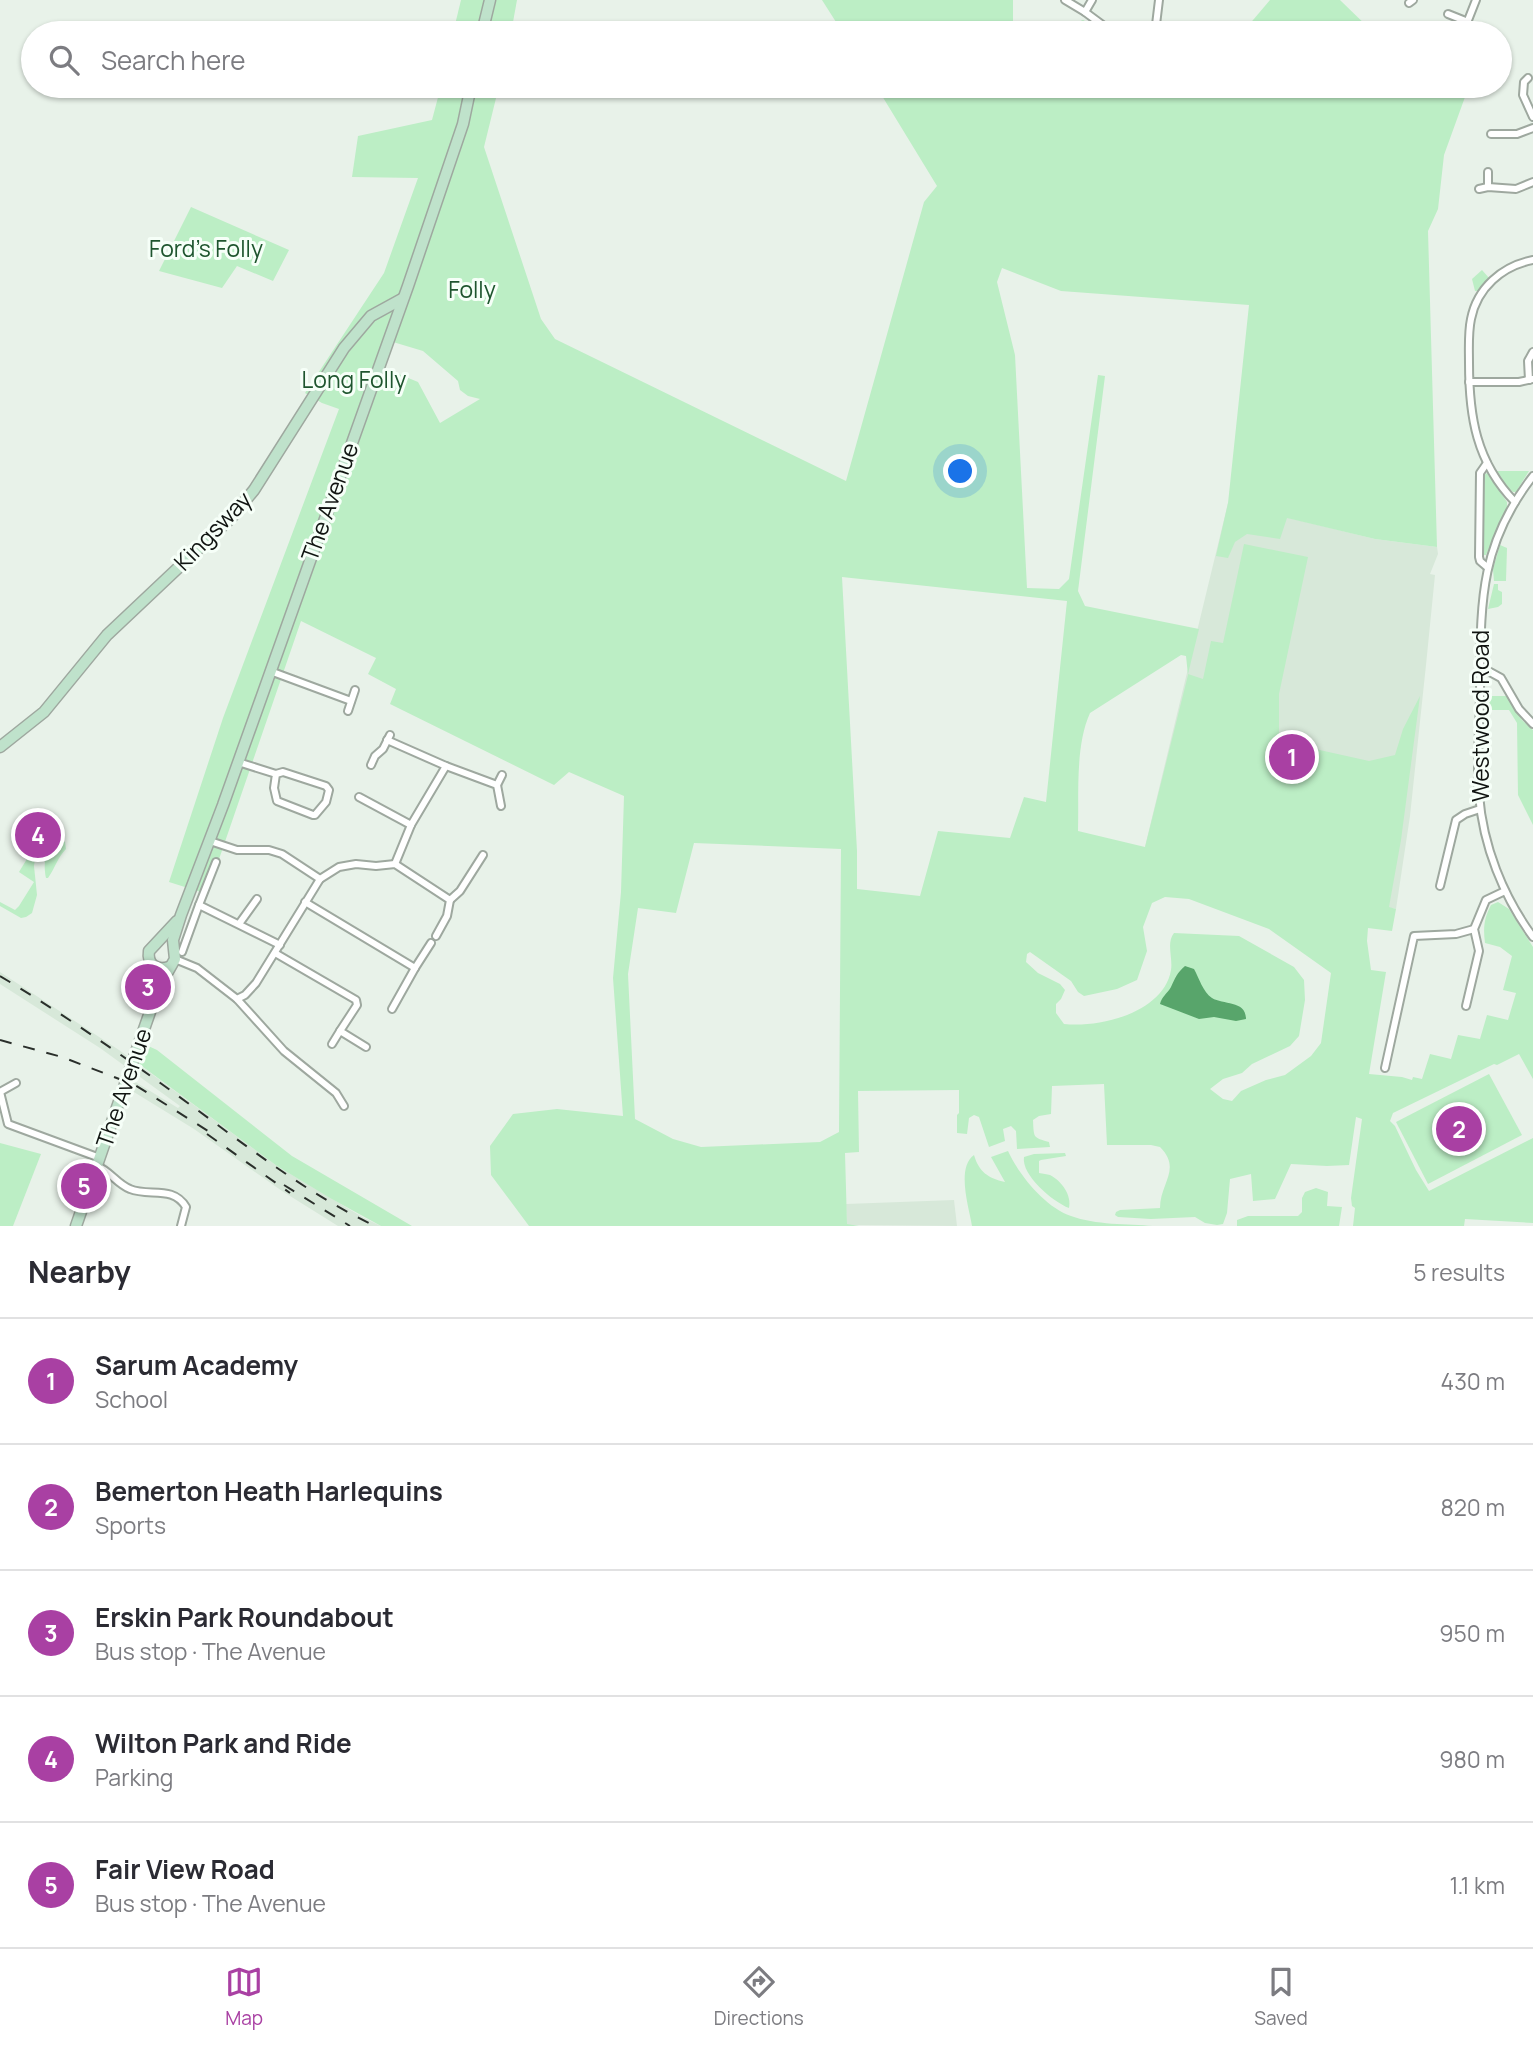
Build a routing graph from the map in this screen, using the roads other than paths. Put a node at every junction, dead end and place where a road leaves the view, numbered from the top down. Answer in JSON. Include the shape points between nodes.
{"nodes":[{"id":1,"x":490,"y":0,"type":"edge"},
{"id":2,"x":1065,"y":0,"type":"edge"},
{"id":3,"x":1092,"y":0,"type":"edge"},
{"id":4,"x":1159,"y":0,"type":"edge"},
{"id":5,"x":1476,"y":0,"type":"edge"},
{"id":6,"x":1085,"y":12,"type":"junction"},
{"id":7,"x":1448,"y":14,"type":"dead end"},
{"id":8,"x":485,"y":21,"type":"edge"},
{"id":9,"x":1097,"y":21,"type":"edge"},
{"id":10,"x":1156,"y":21,"type":"edge"},
{"id":11,"x":1466,"y":21,"type":"edge"},
{"id":12,"x":1468,"y":21,"type":"edge"},
{"id":13,"x":1524,"y":79,"type":"dead end"},
{"id":14,"x":468,"y":98,"type":"edge"},
{"id":15,"x":1533,"y":117,"type":"edge"},
{"id":16,"x":1533,"y":128,"type":"edge"},
{"id":17,"x":1491,"y":134,"type":"dead end"},
{"id":18,"x":1488,"y":172,"type":"dead end"},
{"id":19,"x":1533,"y":182,"type":"edge"},
{"id":20,"x":1488,"y":187,"type":"junction"},
{"id":21,"x":1479,"y":189,"type":"dead end"},
{"id":22,"x":1533,"y":260,"type":"edge"},
{"id":23,"x":402,"y":299,"type":"junction"},
{"id":24,"x":1533,"y":352,"type":"edge"},
{"id":25,"x":1531,"y":379,"type":"edge"},
{"id":26,"x":1469,"y":382,"type":"junction"},
{"id":27,"x":1488,"y":463,"type":"junction"},
{"id":28,"x":1533,"y":476,"type":"edge"},
{"id":29,"x":1515,"y":502,"type":"junction"},
{"id":30,"x":1487,"y":567,"type":"junction"},
{"id":31,"x":270,"y":671,"type":"junction"},
{"id":32,"x":1480,"y":671,"type":"junction"},
{"id":33,"x":355,"y":690,"type":"dead end"},
{"id":34,"x":351,"y":701,"type":"junction"},
{"id":35,"x":348,"y":711,"type":"dead end"},
{"id":36,"x":1533,"y":724,"type":"edge"},
{"id":37,"x":0,"y":747,"type":"edge"},
{"id":38,"x":238,"y":762,"type":"junction"},
{"id":39,"x":371,"y":765,"type":"dead end"},
{"id":40,"x":446,"y":766,"type":"junction"},
{"id":41,"x":276,"y":774,"type":"junction"},
{"id":42,"x":502,"y":775,"type":"dead end"},
{"id":43,"x":497,"y":785,"type":"junction"},
{"id":44,"x":359,"y":797,"type":"dead end"},
{"id":45,"x":501,"y":806,"type":"dead end"},
{"id":46,"x":1480,"y":809,"type":"junction"},
{"id":47,"x":411,"y":825,"type":"junction"},
{"id":48,"x":210,"y":841,"type":"junction"},
{"id":49,"x":484,"y":855,"type":"dead end"},
{"id":50,"x":216,"y":862,"type":"dead end"},
{"id":51,"x":395,"y":864,"type":"junction"},
{"id":52,"x":320,"y":879,"type":"junction"},
{"id":53,"x":1440,"y":886,"type":"dead end"},
{"id":54,"x":1505,"y":891,"type":"junction"},
{"id":55,"x":257,"y":899,"type":"dead end"},
{"id":56,"x":450,"y":900,"type":"junction"},
{"id":57,"x":305,"y":902,"type":"junction"},
{"id":58,"x":200,"y":905,"type":"junction"},
{"id":59,"x":181,"y":915,"type":"junction"},
{"id":60,"x":239,"y":924,"type":"junction"},
{"id":61,"x":1474,"y":929,"type":"junction"},
{"id":62,"x":436,"y":936,"type":"dead end"},
{"id":63,"x":1533,"y":937,"type":"edge"},
{"id":64,"x":156,"y":943,"type":"junction"},
{"id":65,"x":431,"y":943,"type":"dead end"},
{"id":66,"x":280,"y":945,"type":"junction"},
{"id":67,"x":275,"y":953,"type":"junction"},
{"id":68,"x":174,"y":956,"type":"junction"},
{"id":69,"x":155,"y":967,"type":"junction"},
{"id":70,"x":415,"y":968,"type":"junction"},
{"id":71,"x":158,"y":989,"type":"junction"},
{"id":72,"x":237,"y":999,"type":"junction"},
{"id":73,"x":1466,"y":1006,"type":"dead end"},
{"id":74,"x":392,"y":1009,"type":"dead end"},
{"id":75,"x":340,"y":1031,"type":"junction"},
{"id":76,"x":332,"y":1044,"type":"dead end"},
{"id":77,"x":366,"y":1047,"type":"dead end"},
{"id":78,"x":1385,"y":1068,"type":"dead end"},
{"id":79,"x":16,"y":1083,"type":"dead end"},
{"id":80,"x":0,"y":1092,"type":"edge"},
{"id":81,"x":344,"y":1106,"type":"dead end"},
{"id":82,"x":98,"y":1162,"type":"junction"},
{"id":83,"x":76,"y":1226,"type":"edge"},
{"id":84,"x":181,"y":1226,"type":"edge"}],
"edges":[{"from":1,"to":8,"type":"street"},
{"from":2,"to":6,"type":"street"},
{"from":3,"to":6,"type":"street"},
{"from":4,"to":10,"type":"street"},
{"from":5,"to":12,"type":"street"},
{"from":6,"to":9,"type":"street"},
{"from":7,"to":11,"type":"street"},
{"from":13,"to":15,"type":"street","via":[[1523,94]]},
{"from":14,"to":23,"type":"street","name":"The Avenue"},
{"from":16,"to":17,"type":"street","via":[[1517,134]]},
{"from":18,"to":20,"type":"street"},
{"from":19,"to":20,"type":"street","via":[[1517,189]]},
{"from":20,"to":21,"type":"street"},
{"from":22,"to":26,"type":"street","via":[[1500,273],[1477,301],[1470,322]]},
{"from":23,"to":31,"type":"street","name":"The Avenue"},
{"from":23,"to":37,"type":"street","name":"Kingsway","via":[[371,316],[344,348],[254,490],[231,518],[107,635],[44,712]]},
{"from":24,"to":25,"type":"street","via":[[1528,361]]},
{"from":25,"to":26,"type":"street"},
{"from":26,"to":27,"type":"street","via":[[1472,421]]},
{"from":27,"to":29,"type":"street"},
{"from":27,"to":30,"type":"street","name":"Westwood Road","via":[[1480,473],[1479,543],[1480,561]]},
{"from":28,"to":29,"type":"street","name":"Westwood Road"},
{"from":29,"to":30,"type":"street","name":"Westwood Road"},
{"from":30,"to":32,"type":"street","name":"Westwood Road","via":[[1480,611]]},
{"from":31,"to":34,"type":"street"},
{"from":31,"to":38,"type":"street","name":"The Avenue"},
{"from":32,"to":36,"type":"street","via":[[1501,678]]},
{"from":32,"to":46,"type":"street","name":"Westwood Road"},
{"from":33,"to":34,"type":"street"},
{"from":34,"to":35,"type":"street"},
{"from":38,"to":41,"type":"street"},
{"from":38,"to":48,"type":"street","name":"The Avenue"},
{"from":39,"to":40,"type":"street","via":[[388,737]]},
{"from":40,"to":43,"type":"street"},
{"from":40,"to":47,"type":"street"},
{"from":41,"to":41,"type":"street","via":[[276,801],[313,815],[327,802],[327,786],[283,772]]},
{"from":42,"to":43,"type":"street"},
{"from":43,"to":45,"type":"street"},
{"from":44,"to":47,"type":"street"},
{"from":46,"to":53,"type":"street","via":[[1457,820]]},
{"from":46,"to":54,"type":"street","name":"Westwood Road"},
{"from":47,"to":51,"type":"street"},
{"from":48,"to":52,"type":"street","via":[[237,850],[282,854]]},
{"from":48,"to":59,"type":"street","name":"The Avenue"},
{"from":49,"to":56,"type":"street"},
{"from":50,"to":58,"type":"street"},
{"from":51,"to":52,"type":"street","via":[[348,864]]},
{"from":51,"to":56,"type":"street"},
{"from":52,"to":57,"type":"street"},
{"from":54,"to":61,"type":"street","via":[[1486,900]]},
{"from":54,"to":63,"type":"street","name":"Westwood Road"},
{"from":55,"to":60,"type":"street"},
{"from":56,"to":62,"type":"street"},
{"from":57,"to":66,"type":"street"},
{"from":57,"to":70,"type":"street"},
{"from":58,"to":60,"type":"street"},
{"from":58,"to":68,"type":"street"},
{"from":59,"to":64,"type":"street","name":"The Avenue"},
{"from":59,"to":68,"type":"street","name":"The Avenue"},
{"from":60,"to":66,"type":"street"},
{"from":61,"to":73,"type":"street","via":[[1479,951]]},
{"from":61,"to":78,"type":"street","via":[[1414,936]]},
{"from":64,"to":68,"type":"street","via":[[164,942]]},
{"from":64,"to":69,"type":"street","name":"The Avenue","via":[[148,955]]},
{"from":65,"to":70,"type":"street"},
{"from":66,"to":67,"type":"street"},
{"from":67,"to":72,"type":"street","via":[[256,984]]},
{"from":67,"to":75,"type":"street","via":[[356,1000]]},
{"from":68,"to":69,"type":"street"},
{"from":68,"to":71,"type":"street","name":"The Avenue"},
{"from":68,"to":72,"type":"street"},
{"from":69,"to":71,"type":"street","name":"The Avenue"},
{"from":70,"to":74,"type":"street"},
{"from":71,"to":82,"type":"street","name":"The Avenue","bridge":true},
{"from":72,"to":81,"type":"street","via":[[284,1051],[336,1093]]},
{"from":75,"to":76,"type":"street"},
{"from":75,"to":77,"type":"street"},
{"from":79,"to":80,"type":"street"},
{"from":80,"to":82,"type":"street","via":[[8,1124]]},
{"from":82,"to":83,"type":"street","name":"The Avenue"},
{"from":82,"to":84,"type":"street","via":[[130,1189],[181,1198],[186,1207]]}]}
